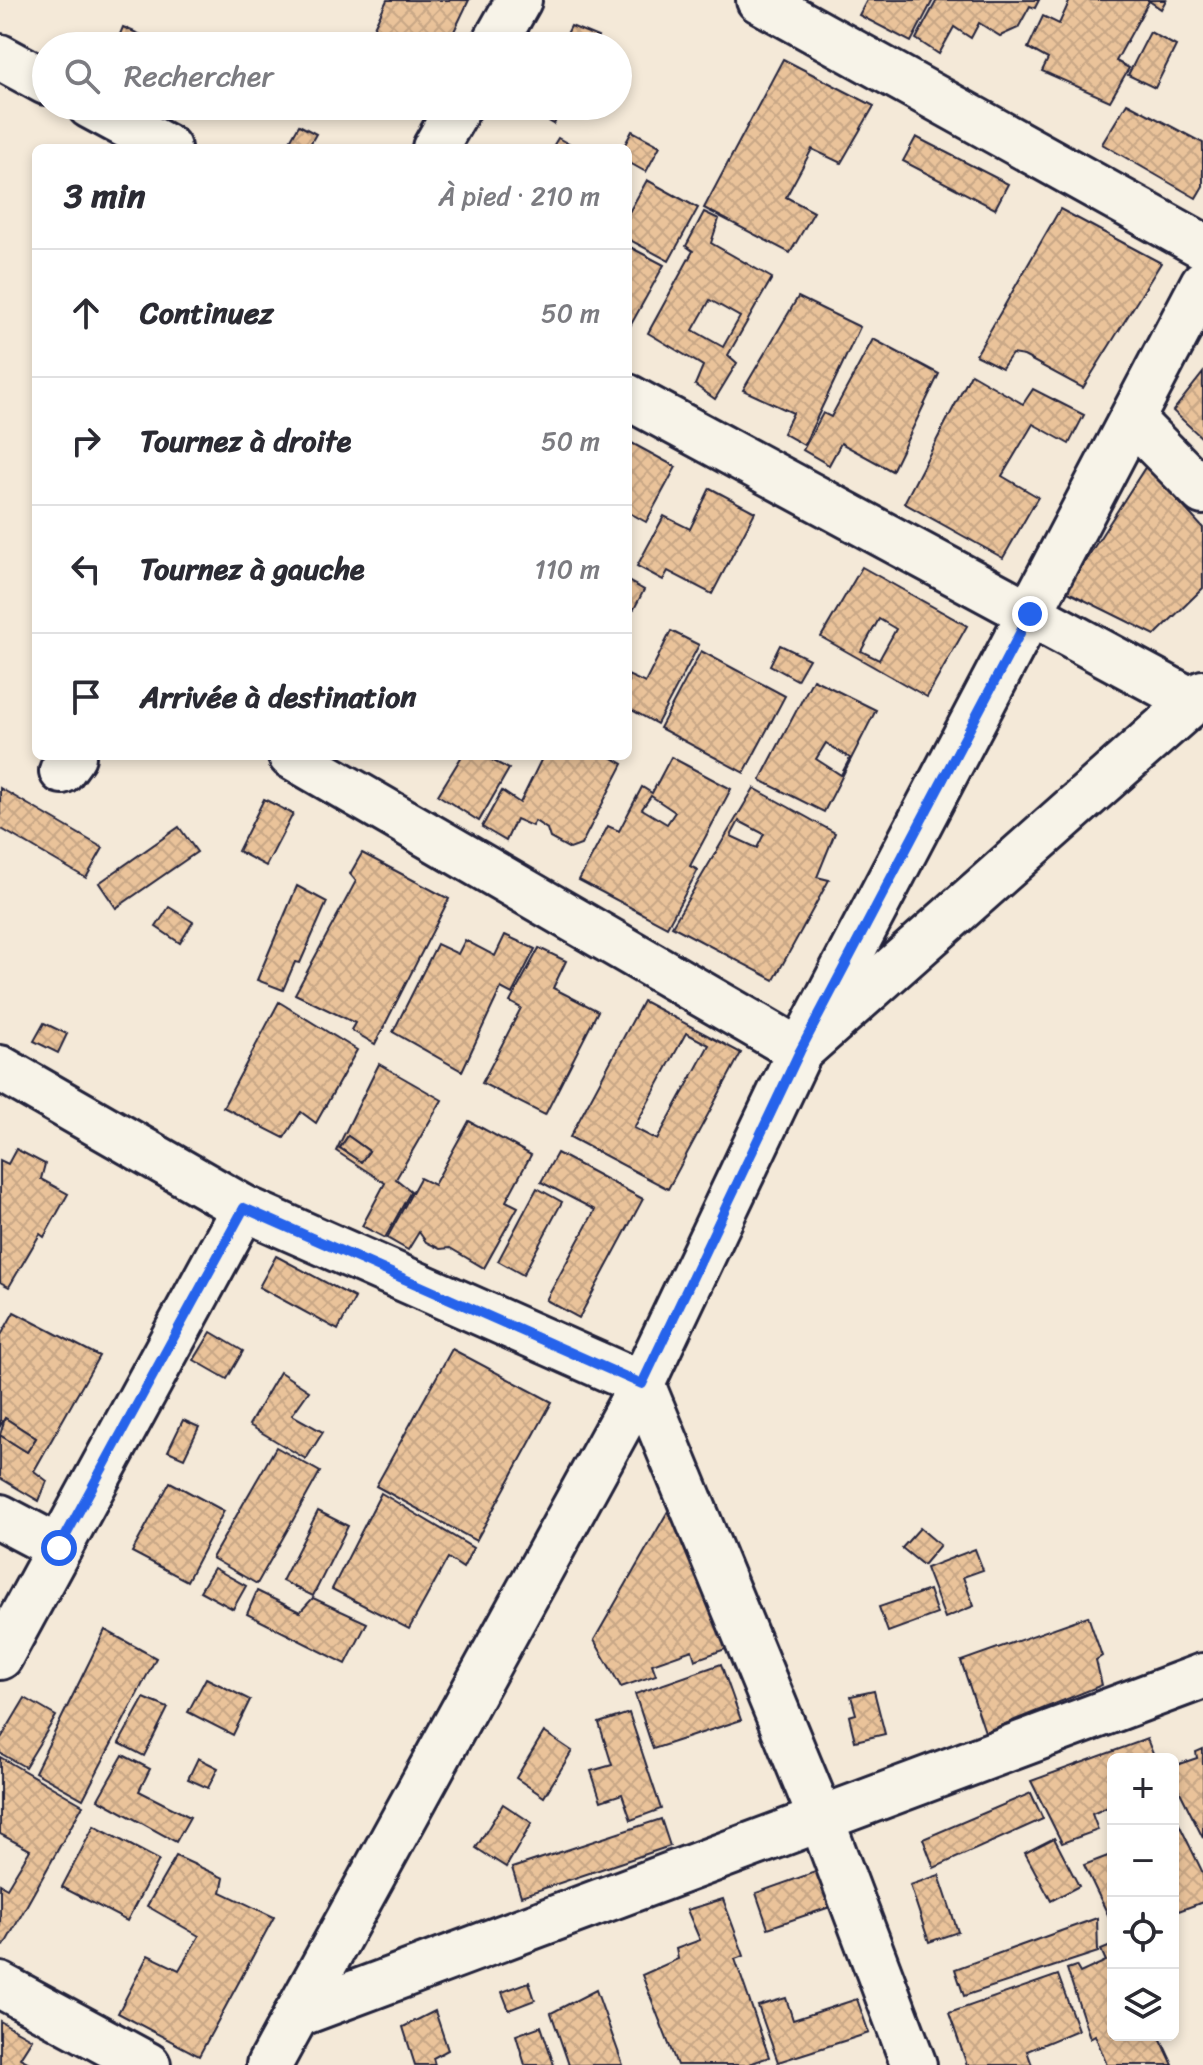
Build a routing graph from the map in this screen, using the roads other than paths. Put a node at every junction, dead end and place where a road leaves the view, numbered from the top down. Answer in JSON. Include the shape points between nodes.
{"nodes":[{"id":1,"x":519,"y":0,"type":"edge"},
{"id":2,"x":759,"y":0,"type":"edge"},
{"id":3,"x":501,"y":32,"type":"edge"},
{"id":4,"x":0,"y":57,"type":"edge"},
{"id":5,"x":32,"y":74,"type":"edge"},
{"id":6,"x":116,"y":120,"type":"edge"},
{"id":7,"x":451,"y":120,"type":"edge"},
{"id":8,"x":161,"y":144,"type":"edge"},
{"id":9,"x":437,"y":144,"type":"edge"},
{"id":10,"x":1203,"y":246,"type":"edge"},
{"id":11,"x":1203,"y":283,"type":"edge"},
{"id":12,"x":632,"y":399,"type":"edge"},
{"id":13,"x":1132,"y":420,"type":"junction"},
{"id":14,"x":1203,"y":492,"type":"edge"},
{"id":15,"x":1030,"y":614,"type":"junction"},
{"id":16,"x":1198,"y":698,"type":"edge"},
{"id":17,"x":298,"y":760,"type":"edge"},
{"id":18,"x":800,"y":1051,"type":"junction"},
{"id":19,"x":0,"y":1068,"type":"edge"},
{"id":20,"x":244,"y":1208,"type":"junction"},
{"id":21,"x":642,"y":1384,"type":"junction"},
{"id":22,"x":0,"y":1517,"type":"edge"},
{"id":23,"x":59,"y":1548,"type":"junction"},
{"id":24,"x":0,"y":1657,"type":"edge"},
{"id":25,"x":1203,"y":1676,"type":"edge"},
{"id":26,"x":820,"y":1816,"type":"junction"},
{"id":27,"x":0,"y":1985,"type":"edge"},
{"id":28,"x":296,"y":2015,"type":"junction"},
{"id":29,"x":148,"y":2065,"type":"edge"},
{"id":30,"x":269,"y":2065,"type":"edge"},
{"id":31,"x":914,"y":2065,"type":"edge"}],
"edges":[{"from":1,"to":3,"type":"street"},
{"from":2,"to":10,"type":"street"},
{"from":4,"to":5,"type":"street"},
{"from":6,"to":8,"type":"street"},
{"from":7,"to":9,"type":"street"},
{"from":11,"to":13,"type":"street"},
{"from":12,"to":15,"type":"street"},
{"from":13,"to":14,"type":"street"},
{"from":13,"to":15,"type":"street"},
{"from":15,"to":16,"type":"street"},
{"from":15,"to":18,"type":"street"},
{"from":16,"to":18,"type":"street"},
{"from":17,"to":18,"type":"street"},
{"from":18,"to":21,"type":"street"},
{"from":19,"to":20,"type":"street"},
{"from":20,"to":21,"type":"street"},
{"from":20,"to":23,"type":"street"},
{"from":21,"to":26,"type":"street"},
{"from":21,"to":28,"type":"street"},
{"from":22,"to":23,"type":"street"},
{"from":23,"to":24,"type":"street"},
{"from":25,"to":26,"type":"street"},
{"from":26,"to":28,"type":"street"},
{"from":26,"to":31,"type":"street"},
{"from":27,"to":29,"type":"street"},
{"from":28,"to":30,"type":"street"}]}
